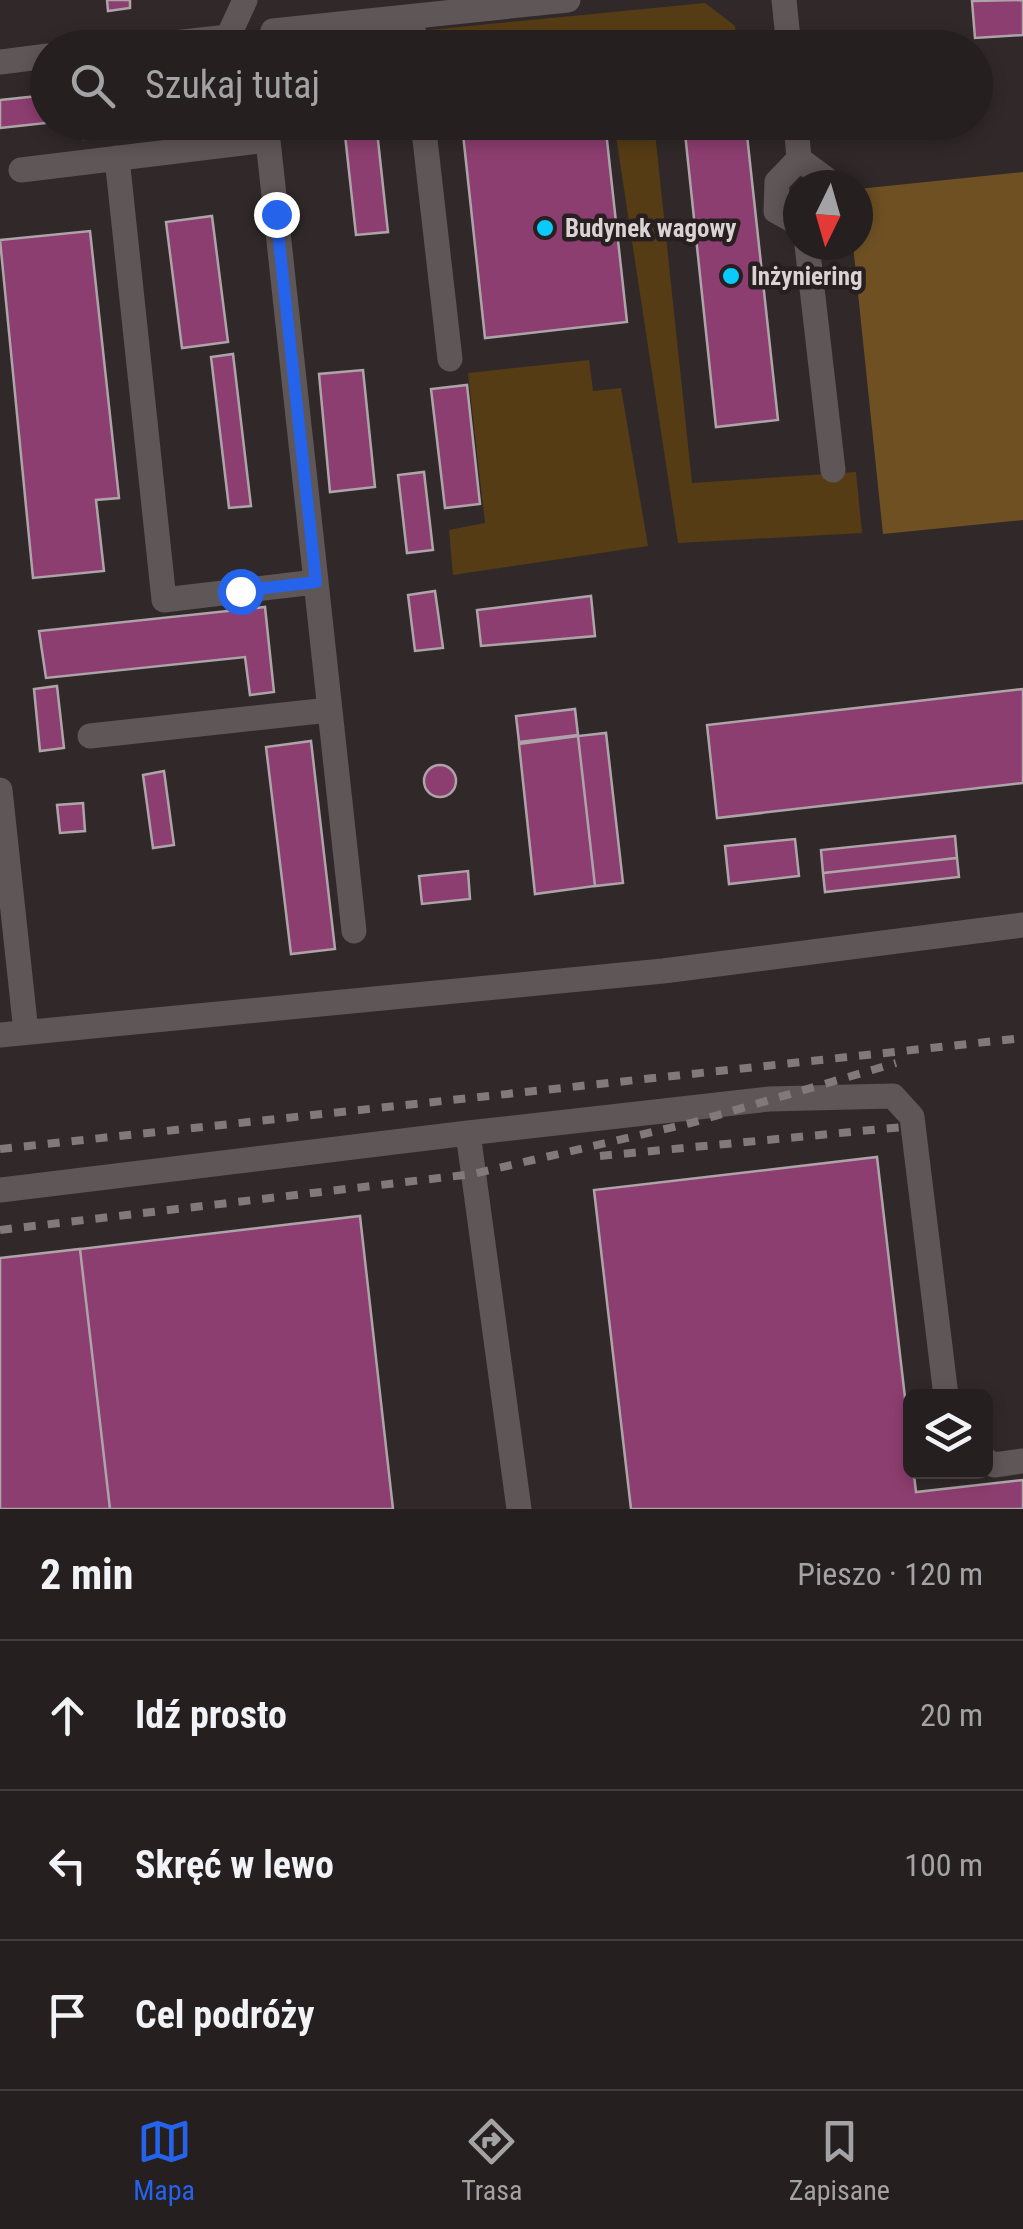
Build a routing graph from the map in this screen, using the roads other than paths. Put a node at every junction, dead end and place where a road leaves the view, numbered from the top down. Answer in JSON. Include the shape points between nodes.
{"nodes":[{"id":1,"x":244,"y":0,"type":"edge"},
{"id":2,"x":568,"y":0,"type":"edge"},
{"id":3,"x":784,"y":0,"type":"edge"},
{"id":4,"x":412,"y":17,"type":"junction"},
{"id":5,"x":231,"y":30,"type":"edge"},
{"id":6,"x":283,"y":30,"type":"edge"},
{"id":7,"x":413,"y":30,"type":"edge"},
{"id":8,"x":787,"y":30,"type":"edge"},
{"id":9,"x":30,"y":58,"type":"edge"},
{"id":10,"x":0,"y":62,"type":"edge"},
{"id":11,"x":217,"y":140,"type":"edge"},
{"id":12,"x":268,"y":140,"type":"edge"},
{"id":13,"x":426,"y":140,"type":"edge"},
{"id":14,"x":797,"y":140,"type":"edge"},
{"id":15,"x":116,"y":158,"type":"junction"},
{"id":16,"x":799,"y":160,"type":"junction"},
{"id":17,"x":21,"y":170,"type":"dead end"},
{"id":18,"x":789,"y":170,"type":"edge"},
{"id":19,"x":814,"y":170,"type":"edge"},
{"id":20,"x":783,"y":176,"type":"edge"},
{"id":21,"x":783,"y":215,"type":"edge"},
{"id":22,"x":810,"y":260,"type":"edge"},
{"id":23,"x":450,"y":359,"type":"dead end"},
{"id":24,"x":833,"y":470,"type":"dead end"},
{"id":25,"x":316,"y":582,"type":"junction"},
{"id":26,"x":330,"y":710,"type":"junction"},
{"id":27,"x":90,"y":736,"type":"dead end"},
{"id":28,"x":0,"y":790,"type":"edge"},
{"id":29,"x":1023,"y":925,"type":"edge"},
{"id":30,"x":354,"y":931,"type":"dead end"},
{"id":31,"x":13,"y":1033,"type":"edge"},
{"id":32,"x":468,"y":1133,"type":"junction"},
{"id":33,"x":0,"y":1190,"type":"edge"},
{"id":34,"x":945,"y":1389,"type":"edge"},
{"id":35,"x":1023,"y":1461,"type":"edge"},
{"id":36,"x":993,"y":1464,"type":"edge"},
{"id":37,"x":519,"y":1509,"type":"edge"}],
"edges":[{"from":1,"to":5,"type":"lane"},
{"from":2,"to":4,"type":"lane"},
{"from":3,"to":8,"type":"lane"},
{"from":4,"to":6,"type":"lane"},
{"from":4,"to":7,"type":"lane"},
{"from":9,"to":10,"type":"lane"},
{"from":11,"to":15,"type":"lane"},
{"from":12,"to":25,"type":"lane"},
{"from":13,"to":23,"type":"lane"},
{"from":14,"to":16,"type":"lane"},
{"from":15,"to":17,"type":"lane"},
{"from":15,"to":25,"type":"lane","via":[[164,600]]},
{"from":16,"to":18,"type":"lane"},
{"from":16,"to":19,"type":"lane"},
{"from":20,"to":21,"type":"lane","via":[[776,211]]},
{"from":22,"to":24,"type":"lane"},
{"from":25,"to":26,"type":"lane"},
{"from":26,"to":27,"type":"lane"},
{"from":26,"to":30,"type":"lane"},
{"from":28,"to":31,"type":"lane"},
{"from":29,"to":31,"type":"lane","via":[[663,971]]},
{"from":32,"to":33,"type":"lane"},
{"from":32,"to":34,"type":"lane","via":[[769,1100],[893,1096],[912,1117]]},
{"from":32,"to":37,"type":"lane"},
{"from":35,"to":36,"type":"lane"}]}
